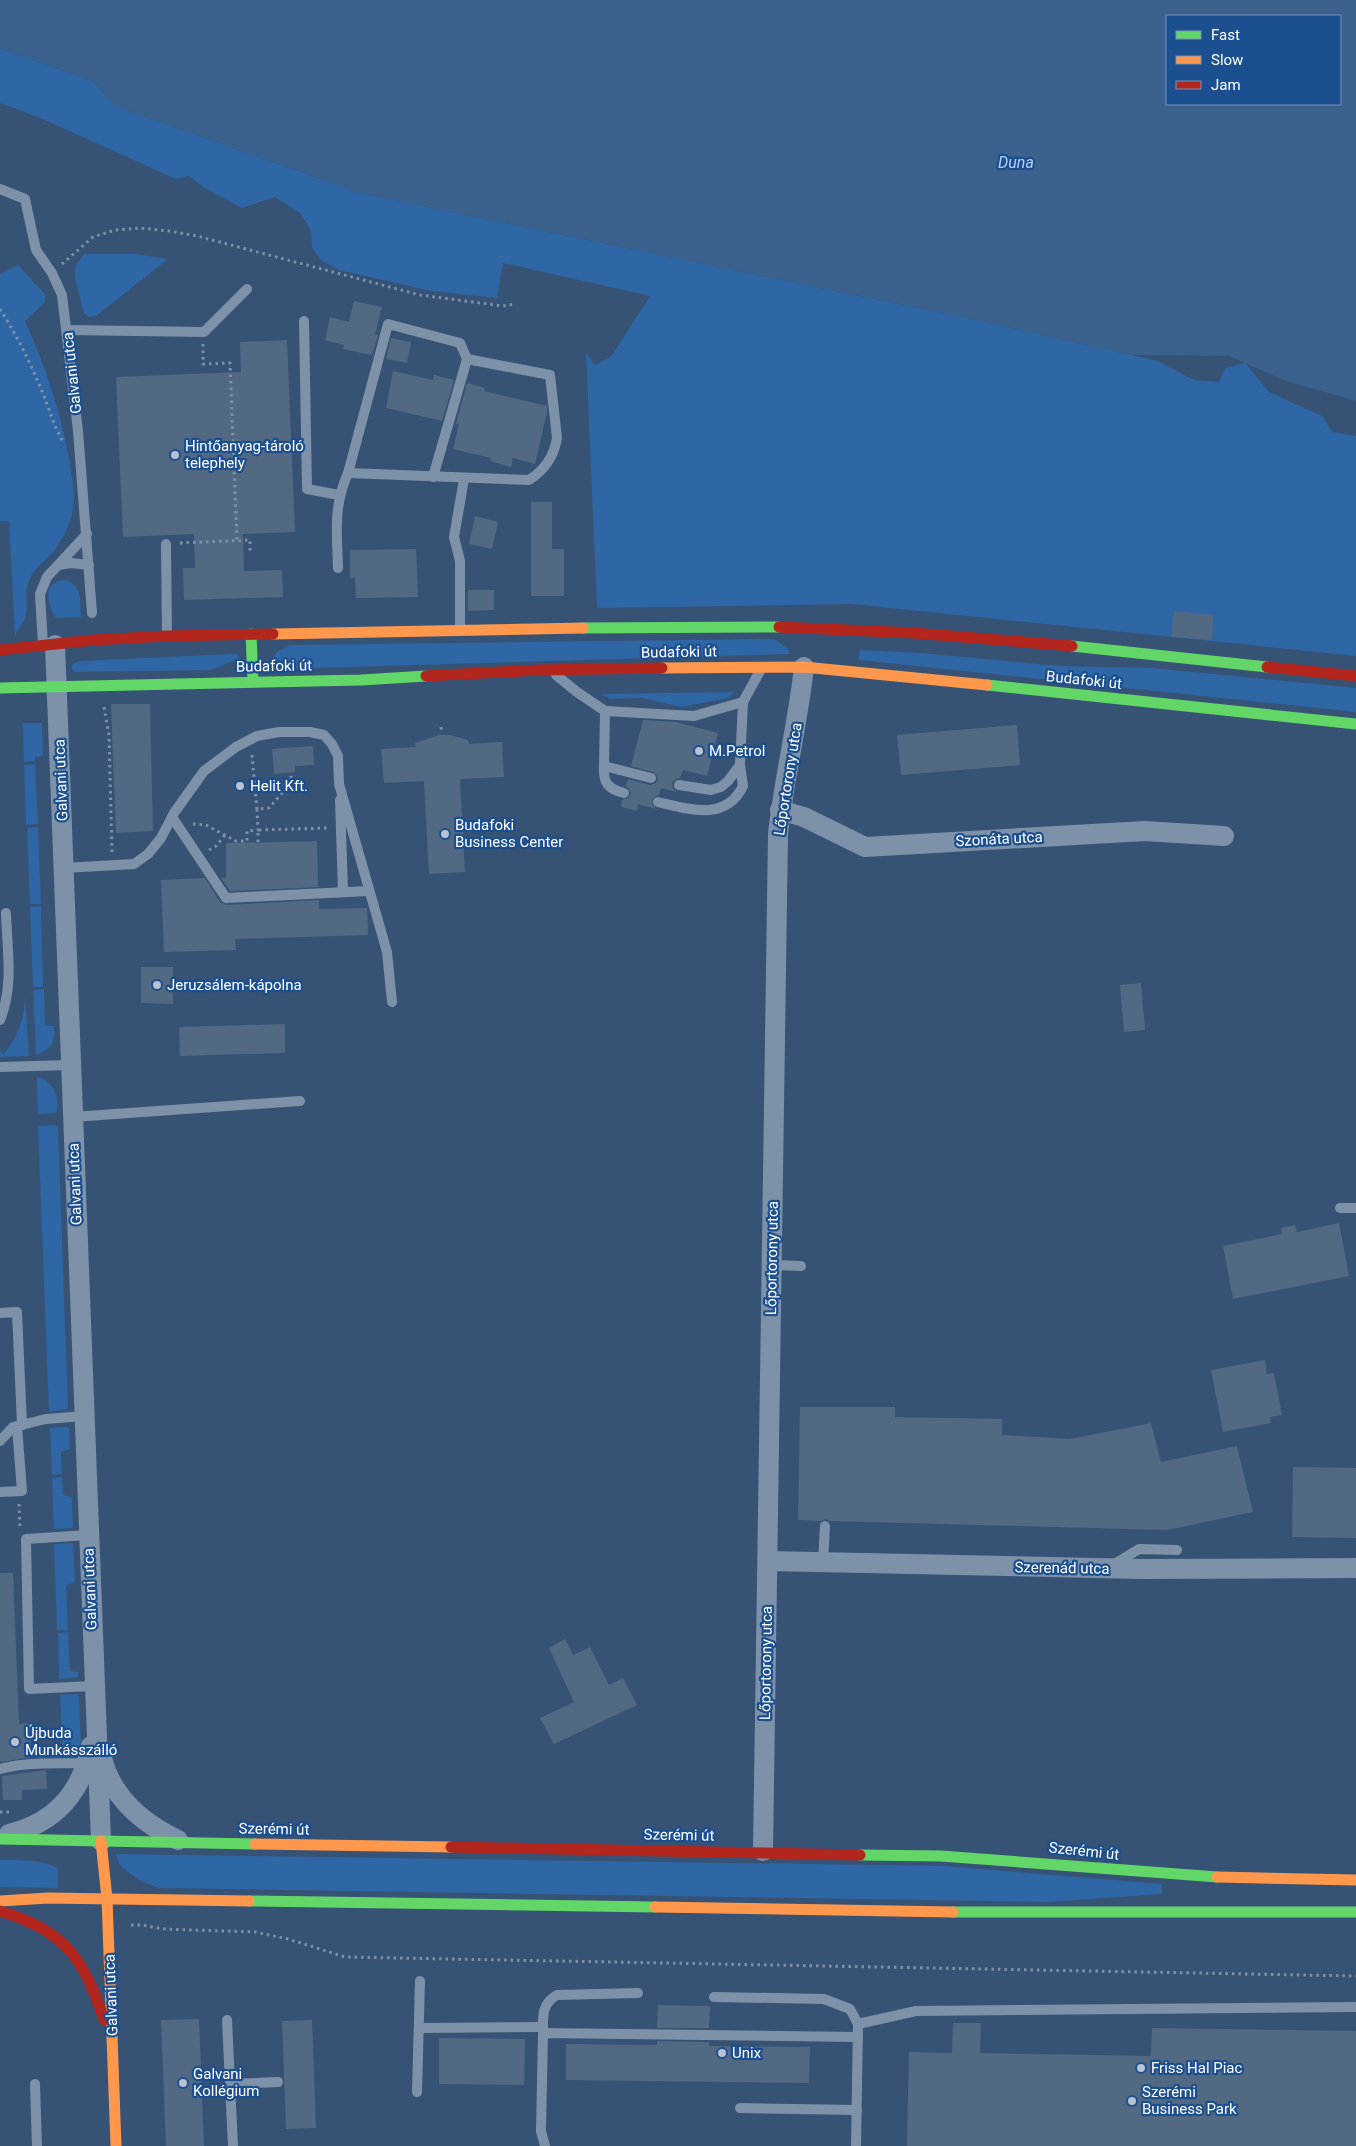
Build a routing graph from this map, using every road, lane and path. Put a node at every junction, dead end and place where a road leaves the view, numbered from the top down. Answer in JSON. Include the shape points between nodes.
{"nodes":[{"id":1,"x":0,"y":189,"type":"edge"},
{"id":2,"x":52,"y":273,"type":"junction"},
{"id":3,"x":247,"y":289,"type":"dead end"},
{"id":4,"x":515,"y":304,"type":"dead end"},
{"id":5,"x":0,"y":309,"type":"edge"},
{"id":6,"x":304,"y":321,"type":"dead end"},
{"id":7,"x":68,"y":330,"type":"junction"},
{"id":8,"x":204,"y":332,"type":"junction"},
{"id":9,"x":467,"y":359,"type":"junction"},
{"id":10,"x":80,"y":455,"type":"junction"},
{"id":11,"x":348,"y":473,"type":"junction"},
{"id":12,"x":433,"y":477,"type":"junction"},
{"id":13,"x":464,"y":479,"type":"junction"},
{"id":14,"x":340,"y":495,"type":"junction"},
{"id":15,"x":87,"y":534,"type":"junction"},
{"id":16,"x":237,"y":540,"type":"junction"},
{"id":17,"x":166,"y":544,"type":"joint"},
{"id":18,"x":250,"y":551,"type":"dead end"},
{"id":19,"x":58,"y":565,"type":"junction"},
{"id":20,"x":89,"y":565,"type":"junction"},
{"id":21,"x":338,"y":568,"type":"dead end"},
{"id":22,"x":92,"y":613,"type":"dead end"},
{"id":23,"x":811,"y":627,"type":"junction"},
{"id":24,"x":460,"y":632,"type":"junction"},
{"id":25,"x":251,"y":634,"type":"junction"},
{"id":26,"x":167,"y":636,"type":"junction"},
{"id":27,"x":808,"y":643,"type":"dead end"},
{"id":28,"x":49,"y":645,"type":"junction"},
{"id":29,"x":0,"y":650,"type":"edge"},
{"id":30,"x":805,"y":663,"type":"junction"},
{"id":31,"x":763,"y":666,"type":"junction"},
{"id":32,"x":550,"y":670,"type":"junction"},
{"id":33,"x":1356,"y":676,"type":"edge"},
{"id":34,"x":252,"y":681,"type":"junction"},
{"id":35,"x":57,"y":685,"type":"junction"},
{"id":36,"x":0,"y":688,"type":"edge"},
{"id":37,"x":743,"y":702,"type":"junction"},
{"id":38,"x":103,"y":704,"type":"dead end"},
{"id":39,"x":605,"y":711,"type":"junction"},
{"id":40,"x":1356,"y":724,"type":"edge"},
{"id":41,"x":441,"y":727,"type":"dead end"},
{"id":42,"x":442,"y":733,"type":"dead end"},
{"id":43,"x":251,"y":739,"type":"junction"},
{"id":44,"x":740,"y":765,"type":"junction"},
{"id":45,"x":604,"y":766,"type":"junction"},
{"id":46,"x":292,"y":772,"type":"dead end"},
{"id":47,"x":651,"y":778,"type":"dead end"},
{"id":48,"x":339,"y":784,"type":"junction"},
{"id":49,"x":679,"y":785,"type":"dead end"},
{"id":50,"x":624,"y":793,"type":"dead end"},
{"id":51,"x":658,"y":802,"type":"dead end"},
{"id":52,"x":257,"y":809,"type":"junction"},
{"id":53,"x":780,"y":810,"type":"junction"},
{"id":54,"x":173,"y":820,"type":"junction"},
{"id":55,"x":341,"y":827,"type":"junction"},
{"id":56,"x":258,"y":830,"type":"junction"},
{"id":57,"x":225,"y":835,"type":"junction"},
{"id":58,"x":1224,"y":836,"type":"dead end"},
{"id":59,"x":258,"y":842,"type":"dead end"},
{"id":60,"x":198,"y":856,"type":"junction"},
{"id":61,"x":112,"y":865,"type":"junction"},
{"id":62,"x":64,"y":868,"type":"junction"},
{"id":63,"x":369,"y":891,"type":"junction"},
{"id":64,"x":343,"y":892,"type":"junction"},
{"id":65,"x":6,"y":913,"type":"dead end"},
{"id":66,"x":392,"y":1002,"type":"dead end"},
{"id":67,"x":0,"y":1020,"type":"edge"},
{"id":68,"x":71,"y":1065,"type":"junction"},
{"id":69,"x":0,"y":1067,"type":"edge"},
{"id":70,"x":300,"y":1101,"type":"dead end"},
{"id":71,"x":73,"y":1117,"type":"junction"},
{"id":72,"x":1340,"y":1208,"type":"dead end"},
{"id":73,"x":1356,"y":1208,"type":"edge"},
{"id":74,"x":772,"y":1265,"type":"junction"},
{"id":75,"x":802,"y":1266,"type":"dead end"},
{"id":76,"x":0,"y":1313,"type":"edge"},
{"id":77,"x":84,"y":1416,"type":"junction"},
{"id":78,"x":20,"y":1425,"type":"junction"},
{"id":79,"x":0,"y":1441,"type":"edge"},
{"id":80,"x":0,"y":1492,"type":"edge"},
{"id":81,"x":12,"y":1503,"type":"dead end"},
{"id":82,"x":825,"y":1526,"type":"dead end"},
{"id":83,"x":20,"y":1534,"type":"dead end"},
{"id":84,"x":88,"y":1535,"type":"junction"},
{"id":85,"x":1177,"y":1550,"type":"dead end"},
{"id":86,"x":768,"y":1561,"type":"junction"},
{"id":87,"x":823,"y":1563,"type":"junction"},
{"id":88,"x":1356,"y":1568,"type":"edge"},
{"id":89,"x":1108,"y":1569,"type":"junction"},
{"id":90,"x":94,"y":1686,"type":"junction"},
{"id":91,"x":95,"y":1724,"type":"junction"},
{"id":92,"x":87,"y":1763,"type":"junction"},
{"id":93,"x":0,"y":1769,"type":"edge"},
{"id":94,"x":0,"y":1837,"type":"edge"},
{"id":95,"x":101,"y":1841,"type":"junction"},
{"id":96,"x":184,"y":1843,"type":"junction"},
{"id":97,"x":763,"y":1852,"type":"junction"},
{"id":98,"x":1356,"y":1880,"type":"edge"},
{"id":99,"x":107,"y":1899,"type":"junction"},
{"id":100,"x":0,"y":1900,"type":"edge"},
{"id":101,"x":0,"y":1911,"type":"edge"},
{"id":102,"x":1356,"y":1912,"type":"edge"},
{"id":103,"x":108,"y":1925,"type":"junction"},
{"id":104,"x":1356,"y":1976,"type":"edge"},
{"id":105,"x":420,"y":1981,"type":"dead end"},
{"id":106,"x":638,"y":1993,"type":"dead end"},
{"id":107,"x":714,"y":1997,"type":"dead end"},
{"id":108,"x":1356,"y":2007,"type":"edge"},
{"id":109,"x":227,"y":2020,"type":"dead end"},
{"id":110,"x":858,"y":2024,"type":"junction"},
{"id":111,"x":419,"y":2028,"type":"junction"},
{"id":112,"x":543,"y":2030,"type":"junction"},
{"id":113,"x":858,"y":2037,"type":"junction"},
{"id":114,"x":113,"y":2052,"type":"junction"},
{"id":115,"x":278,"y":2082,"type":"dead end"},
{"id":116,"x":35,"y":2084,"type":"dead end"},
{"id":117,"x":230,"y":2084,"type":"junction"},
{"id":118,"x":417,"y":2092,"type":"dead end"},
{"id":119,"x":740,"y":2108,"type":"dead end"},
{"id":120,"x":856,"y":2110,"type":"junction"},
{"id":121,"x":36,"y":2146,"type":"edge"},
{"id":122,"x":116,"y":2146,"type":"edge"},
{"id":123,"x":232,"y":2146,"type":"edge"},
{"id":124,"x":545,"y":2146,"type":"edge"},
{"id":125,"x":856,"y":2146,"type":"edge"}],
"edges":[{"from":1,"to":2,"type":"lane","name":"Galvani utca","via":[[25,199],[36,250]]},
{"from":2,"to":4,"type":"path","via":[[93,237],[116,230],[140,228],[197,236],[420,295],[503,306]]},
{"from":2,"to":7,"type":"lane","name":"Galvani utca","via":[[62,295]]},
{"from":3,"to":8,"type":"lane"},
{"from":5,"to":10,"type":"path","via":[[42,390],[56,431],[70,452]]},
{"from":6,"to":14,"type":"lane","via":[[307,489]]},
{"from":7,"to":8,"type":"lane"},
{"from":7,"to":10,"type":"lane","name":"Galvani utca"},
{"from":8,"to":16,"type":"path","via":[[203,364],[230,363]]},
{"from":9,"to":11,"type":"lane","via":[[460,342],[388,324]]},
{"from":9,"to":12,"type":"lane"},
{"from":9,"to":13,"type":"lane","via":[[550,375],[557,438],[547,463],[529,480]]},
{"from":10,"to":15,"type":"lane","name":"Galvani utca"},
{"from":11,"to":12,"type":"lane"},
{"from":11,"to":14,"type":"lane"},
{"from":12,"to":13,"type":"lane"},
{"from":13,"to":24,"type":"lane","via":[[454,538],[460,560]]},
{"from":14,"to":21,"type":"lane","via":[[337,508]]},
{"from":15,"to":19,"type":"lane","name":"Galvani utca"},
{"from":15,"to":20,"type":"lane","name":"Galvani utca"},
{"from":16,"to":17,"type":"path"},
{"from":16,"to":18,"type":"path","via":[[250,540]]},
{"from":17,"to":26,"type":"lane"},
{"from":19,"to":20,"type":"lane"},
{"from":19,"to":28,"type":"lane","name":"Galvani utca","via":[[40,594]]},
{"from":20,"to":22,"type":"lane","name":"Galvani utca"},
{"from":23,"to":24,"type":"main road","name":"Budafoki út"},
{"from":23,"to":27,"type":"main road"},
{"from":23,"to":33,"type":"main road","name":"Budafoki út","via":[[940,634]]},
{"from":24,"to":25,"type":"main road","name":"Budafoki út"},
{"from":25,"to":26,"type":"main road","name":"Budafoki út"},
{"from":25,"to":34,"type":"main road"},
{"from":26,"to":28,"type":"main road","name":"Budafoki út"},
{"from":28,"to":29,"type":"main road","name":"Budafoki út"},
{"from":28,"to":35,"type":"street","name":"Galvani utca"},
{"from":30,"to":31,"type":"main road","name":"Budafoki út"},
{"from":30,"to":40,"type":"main road","name":"Budafoki út"},
{"from":30,"to":53,"type":"street","name":"Lőportorony utca"},
{"from":31,"to":32,"type":"main road","name":"Budafoki út"},
{"from":31,"to":37,"type":"lane"},
{"from":32,"to":34,"type":"main road","name":"Budafoki út","via":[[416,678]]},
{"from":32,"to":39,"type":"lane"},
{"from":34,"to":35,"type":"main road","name":"Budafoki út"},
{"from":35,"to":36,"type":"main road","name":"Budafoki út"},
{"from":35,"to":62,"type":"street","name":"Galvani utca"},
{"from":37,"to":39,"type":"lane","via":[[694,716]]},
{"from":37,"to":44,"type":"lane"},
{"from":38,"to":61,"type":"path","via":[[109,735]]},
{"from":39,"to":45,"type":"lane"},
{"from":41,"to":42,"type":"path"},
{"from":43,"to":48,"type":"lane","via":[[279,732],[324,735],[338,756]]},
{"from":43,"to":52,"type":"path"},
{"from":43,"to":54,"type":"lane","via":[[204,771]]},
{"from":44,"to":49,"type":"lane","via":[[720,787],[711,790]]},
{"from":44,"to":51,"type":"lane","via":[[743,786],[734,800],[720,808],[696,811]]},
{"from":45,"to":47,"type":"lane"},
{"from":45,"to":50,"type":"lane","via":[[605,782],[609,788]]},
{"from":46,"to":52,"type":"path","via":[[289,785],[269,808]]},
{"from":48,"to":55,"type":"lane"},
{"from":48,"to":63,"type":"lane"},
{"from":52,"to":56,"type":"path"},
{"from":53,"to":58,"type":"street","name":"Szonáta utca","via":[[865,847],[1145,831]]},
{"from":53,"to":74,"type":"street","name":"Lőportorony utca"},
{"from":54,"to":57,"type":"path","via":[[206,824]]},
{"from":54,"to":60,"type":"lane"},
{"from":54,"to":61,"type":"lane","via":[[148,854],[134,864]]},
{"from":55,"to":56,"type":"path"},
{"from":55,"to":64,"type":"lane"},
{"from":56,"to":57,"type":"path","via":[[247,831],[247,841],[236,842]]},
{"from":56,"to":59,"type":"path"},
{"from":57,"to":60,"type":"path","via":[[216,846]]},
{"from":60,"to":64,"type":"lane","via":[[226,898]]},
{"from":61,"to":62,"type":"lane"},
{"from":62,"to":68,"type":"street","name":"Galvani utca"},
{"from":63,"to":64,"type":"lane"},
{"from":63,"to":66,"type":"lane","via":[[387,952]]},
{"from":65,"to":67,"type":"lane","via":[[8,983]]},
{"from":68,"to":69,"type":"lane"},
{"from":68,"to":71,"type":"street","name":"Galvani utca"},
{"from":70,"to":71,"type":"lane"},
{"from":71,"to":77,"type":"street","name":"Galvani utca"},
{"from":72,"to":73,"type":"lane"},
{"from":74,"to":75,"type":"lane"},
{"from":74,"to":86,"type":"street","name":"Lőportorony utca"},
{"from":76,"to":78,"type":"lane","via":[[17,1312]]},
{"from":77,"to":78,"type":"lane"},
{"from":77,"to":84,"type":"street","name":"Galvani utca"},
{"from":78,"to":79,"type":"lane"},
{"from":78,"to":80,"type":"lane","via":[[22,1491]]},
{"from":81,"to":83,"type":"path","via":[[19,1503]]},
{"from":82,"to":87,"type":"lane"},
{"from":84,"to":90,"type":"street","name":"Galvani utca"},
{"from":84,"to":90,"type":"lane","via":[[26,1539],[29,1689]]},
{"from":85,"to":89,"type":"lane","via":[[1139,1549]]},
{"from":86,"to":87,"type":"street","name":"Szerenád utca"},
{"from":86,"to":97,"type":"street","name":"Lőportorony utca"},
{"from":87,"to":89,"type":"street","name":"Szerenád utca"},
{"from":88,"to":89,"type":"street","name":"Szerenád utca"},
{"from":90,"to":91,"type":"street","name":"Galvani utca"},
{"from":91,"to":92,"type":"street","name":"Galvani utca"},
{"from":91,"to":95,"type":"street","name":"Galvani utca"},
{"from":91,"to":96,"type":"street","name":"Galvani utca","via":[[103,1761],[120,1797],[137,1816]]},
{"from":92,"to":93,"type":"lane"},
{"from":92,"to":94,"type":"street","name":"Galvani utca","via":[[57,1811],[32,1827]]},
{"from":94,"to":95,"type":"main road","name":"Szerémi út"},
{"from":95,"to":96,"type":"main road","name":"Szerémi út"},
{"from":95,"to":99,"type":"main road","name":"Galvani utca"},
{"from":96,"to":97,"type":"main road","name":"Szerémi út"},
{"from":97,"to":98,"type":"main road","name":"Szerémi út","via":[[941,1856],[1234,1878]]},
{"from":99,"to":100,"type":"main road"},
{"from":99,"to":102,"type":"main road","via":[[1000,1913]]},
{"from":99,"to":103,"type":"main road","name":"Galvani utca"},
{"from":101,"to":114,"type":"main road","via":[[37,1922],[70,1948],[100,2006]]},
{"from":103,"to":104,"type":"path","via":[[255,1932],[288,1938],[345,1957]]},
{"from":103,"to":114,"type":"main road","name":"Galvani utca"},
{"from":105,"to":111,"type":"lane"},
{"from":106,"to":112,"type":"lane","via":[[557,1995],[544,2007]]},
{"from":107,"to":110,"type":"lane","via":[[824,1999],[850,2009]]},
{"from":108,"to":110,"type":"lane","via":[[916,2011]]},
{"from":109,"to":117,"type":"lane"},
{"from":110,"to":113,"type":"lane"},
{"from":111,"to":112,"type":"lane"},
{"from":111,"to":118,"type":"lane"},
{"from":112,"to":113,"type":"lane"},
{"from":112,"to":124,"type":"lane","via":[[541,2131]]},
{"from":113,"to":120,"type":"lane"},
{"from":114,"to":122,"type":"main road","name":"Galvani utca"},
{"from":115,"to":117,"type":"lane"},
{"from":116,"to":121,"type":"lane"},
{"from":117,"to":123,"type":"lane"},
{"from":119,"to":120,"type":"lane"},
{"from":120,"to":125,"type":"lane"}]}
